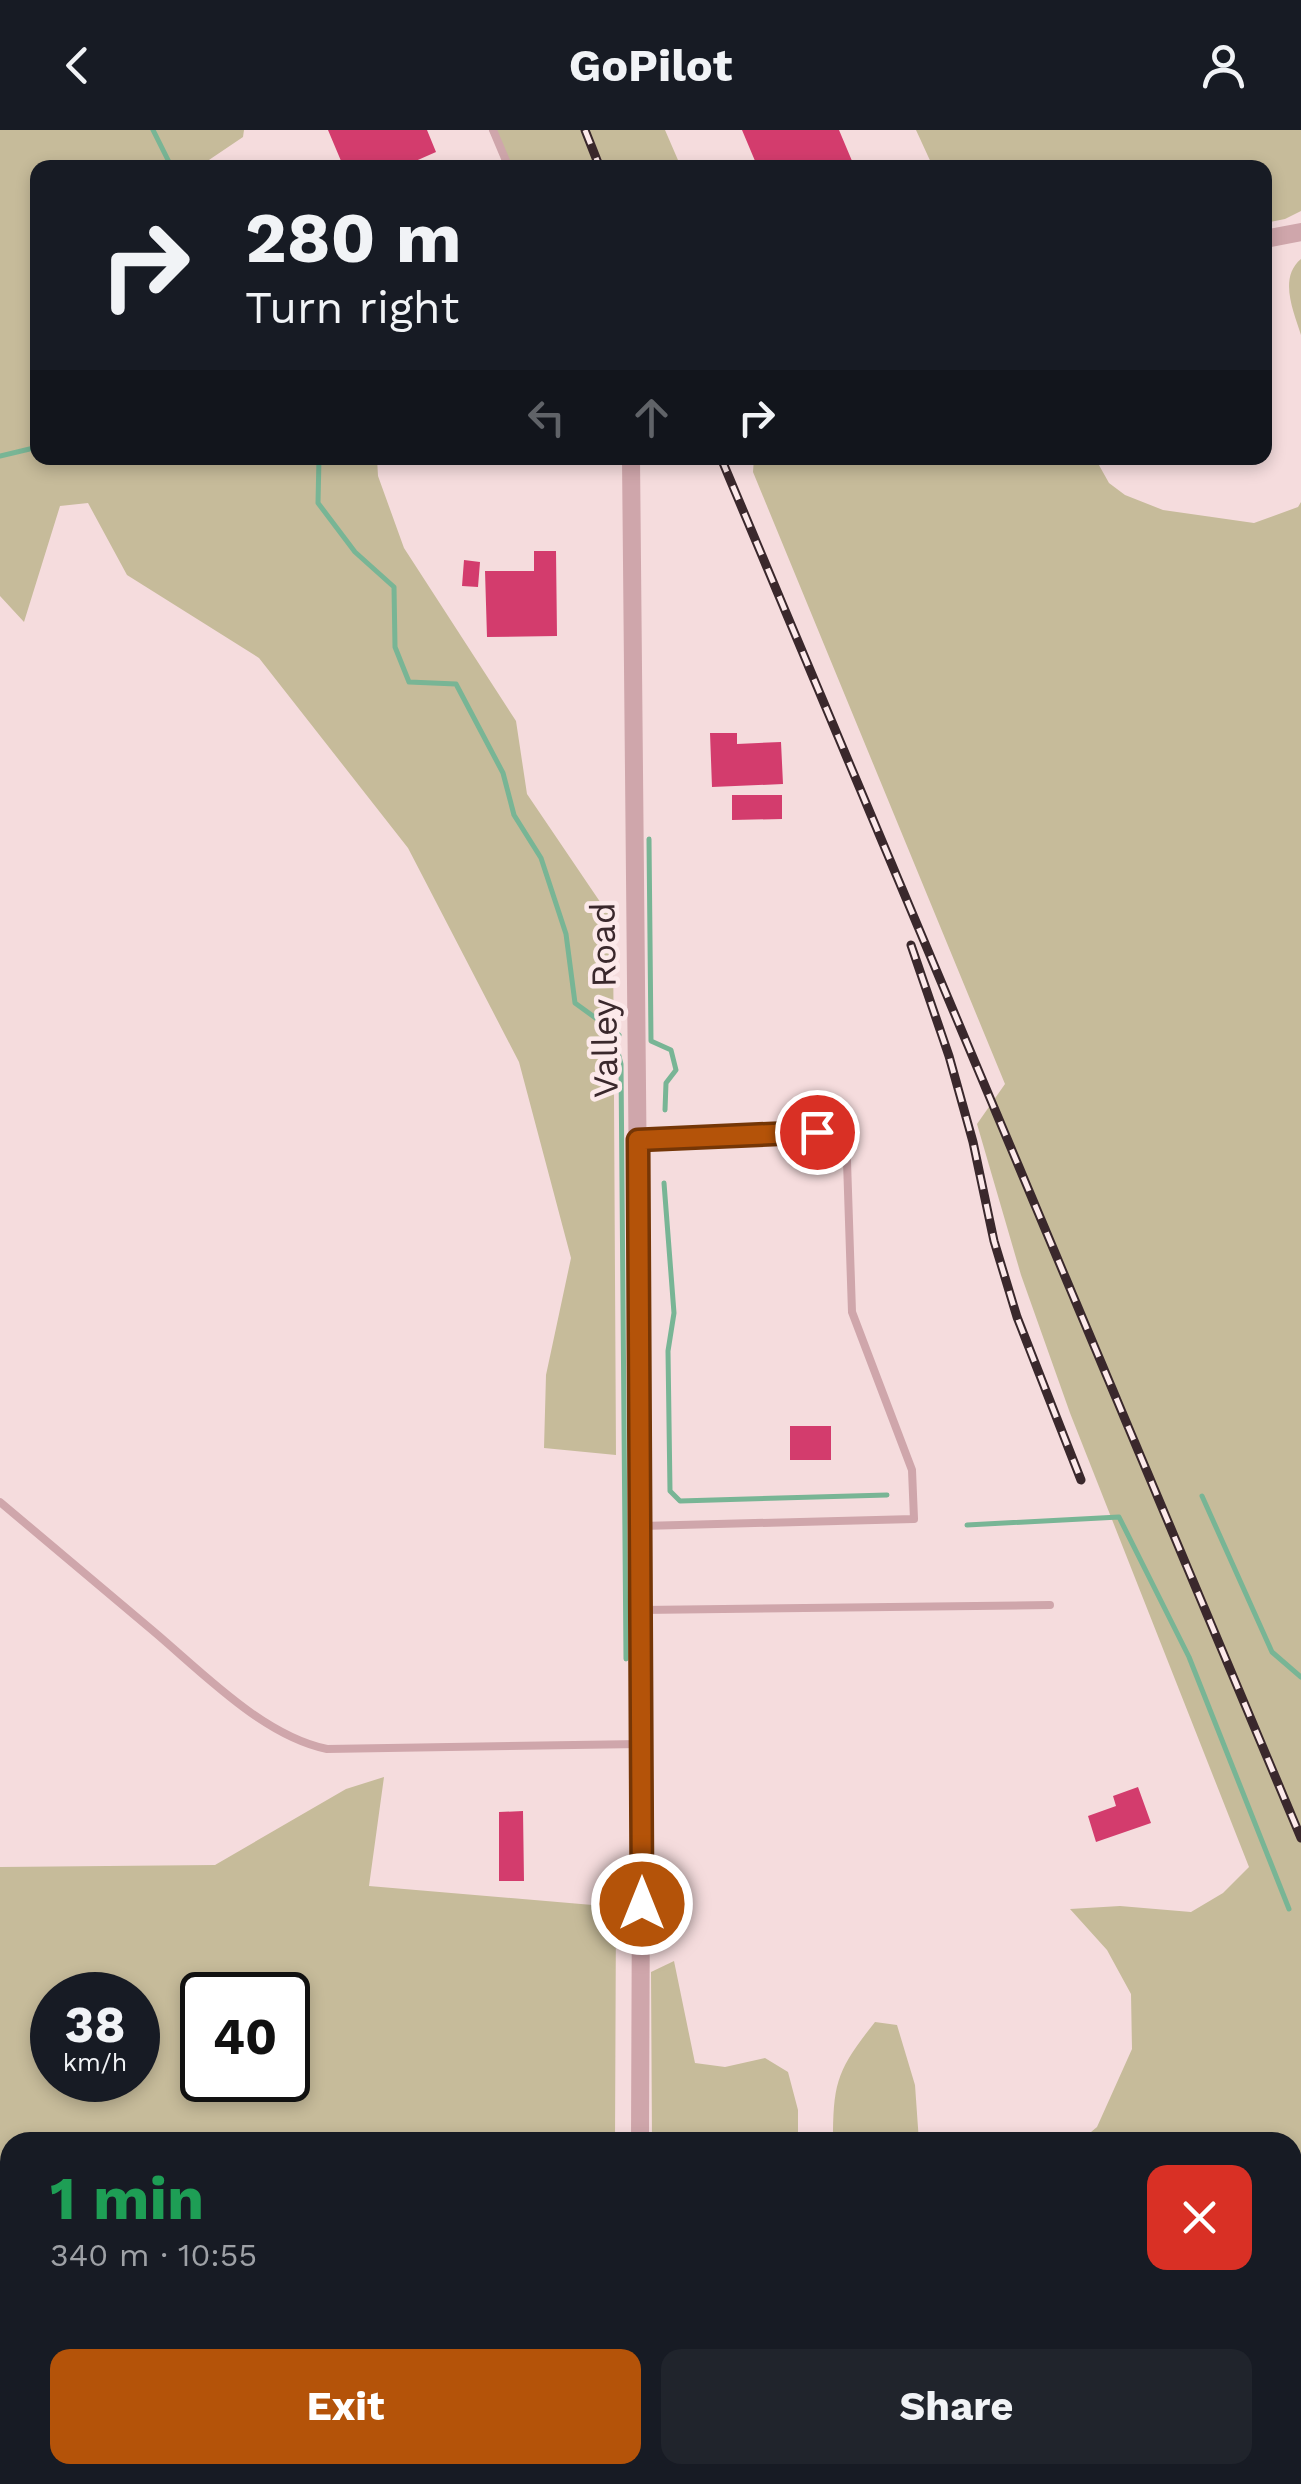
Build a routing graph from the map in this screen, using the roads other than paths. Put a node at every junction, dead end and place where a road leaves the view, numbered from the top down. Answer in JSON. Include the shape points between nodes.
{"nodes":[{"id":1,"x":493,"y":130,"type":"edge"},
{"id":2,"x":506,"y":160,"type":"edge"},
{"id":3,"x":1301,"y":232,"type":"edge"},
{"id":4,"x":1272,"y":238,"type":"edge"},
{"id":5,"x":632,"y":465,"type":"edge"},
{"id":6,"x":638,"y":1140,"type":"junction"},
{"id":7,"x":0,"y":1502,"type":"edge"},
{"id":8,"x":642,"y":1526,"type":"junction"},
{"id":9,"x":1050,"y":1605,"type":"dead end"},
{"id":10,"x":642,"y":1610,"type":"junction"},
{"id":11,"x":642,"y":1744,"type":"junction"},
{"id":12,"x":640,"y":2132,"type":"edge"}],
"edges":[{"from":1,"to":2,"type":"lane"},
{"from":3,"to":4,"type":"street"},
{"from":5,"to":6,"type":"street","name":"Valley Road"},
{"from":6,"to":8,"type":"street","name":"Valley Road"},
{"from":6,"to":8,"type":"lane","via":[[846,1132],[852,1312],[912,1470],[914,1520]]},
{"from":7,"to":11,"type":"lane","via":[[217,1685],[300,1743]]},
{"from":8,"to":10,"type":"street","name":"Valley Road"},
{"from":9,"to":10,"type":"lane"},
{"from":10,"to":11,"type":"street","name":"Valley Road"},
{"from":11,"to":12,"type":"street","name":"Valley Road"}]}
